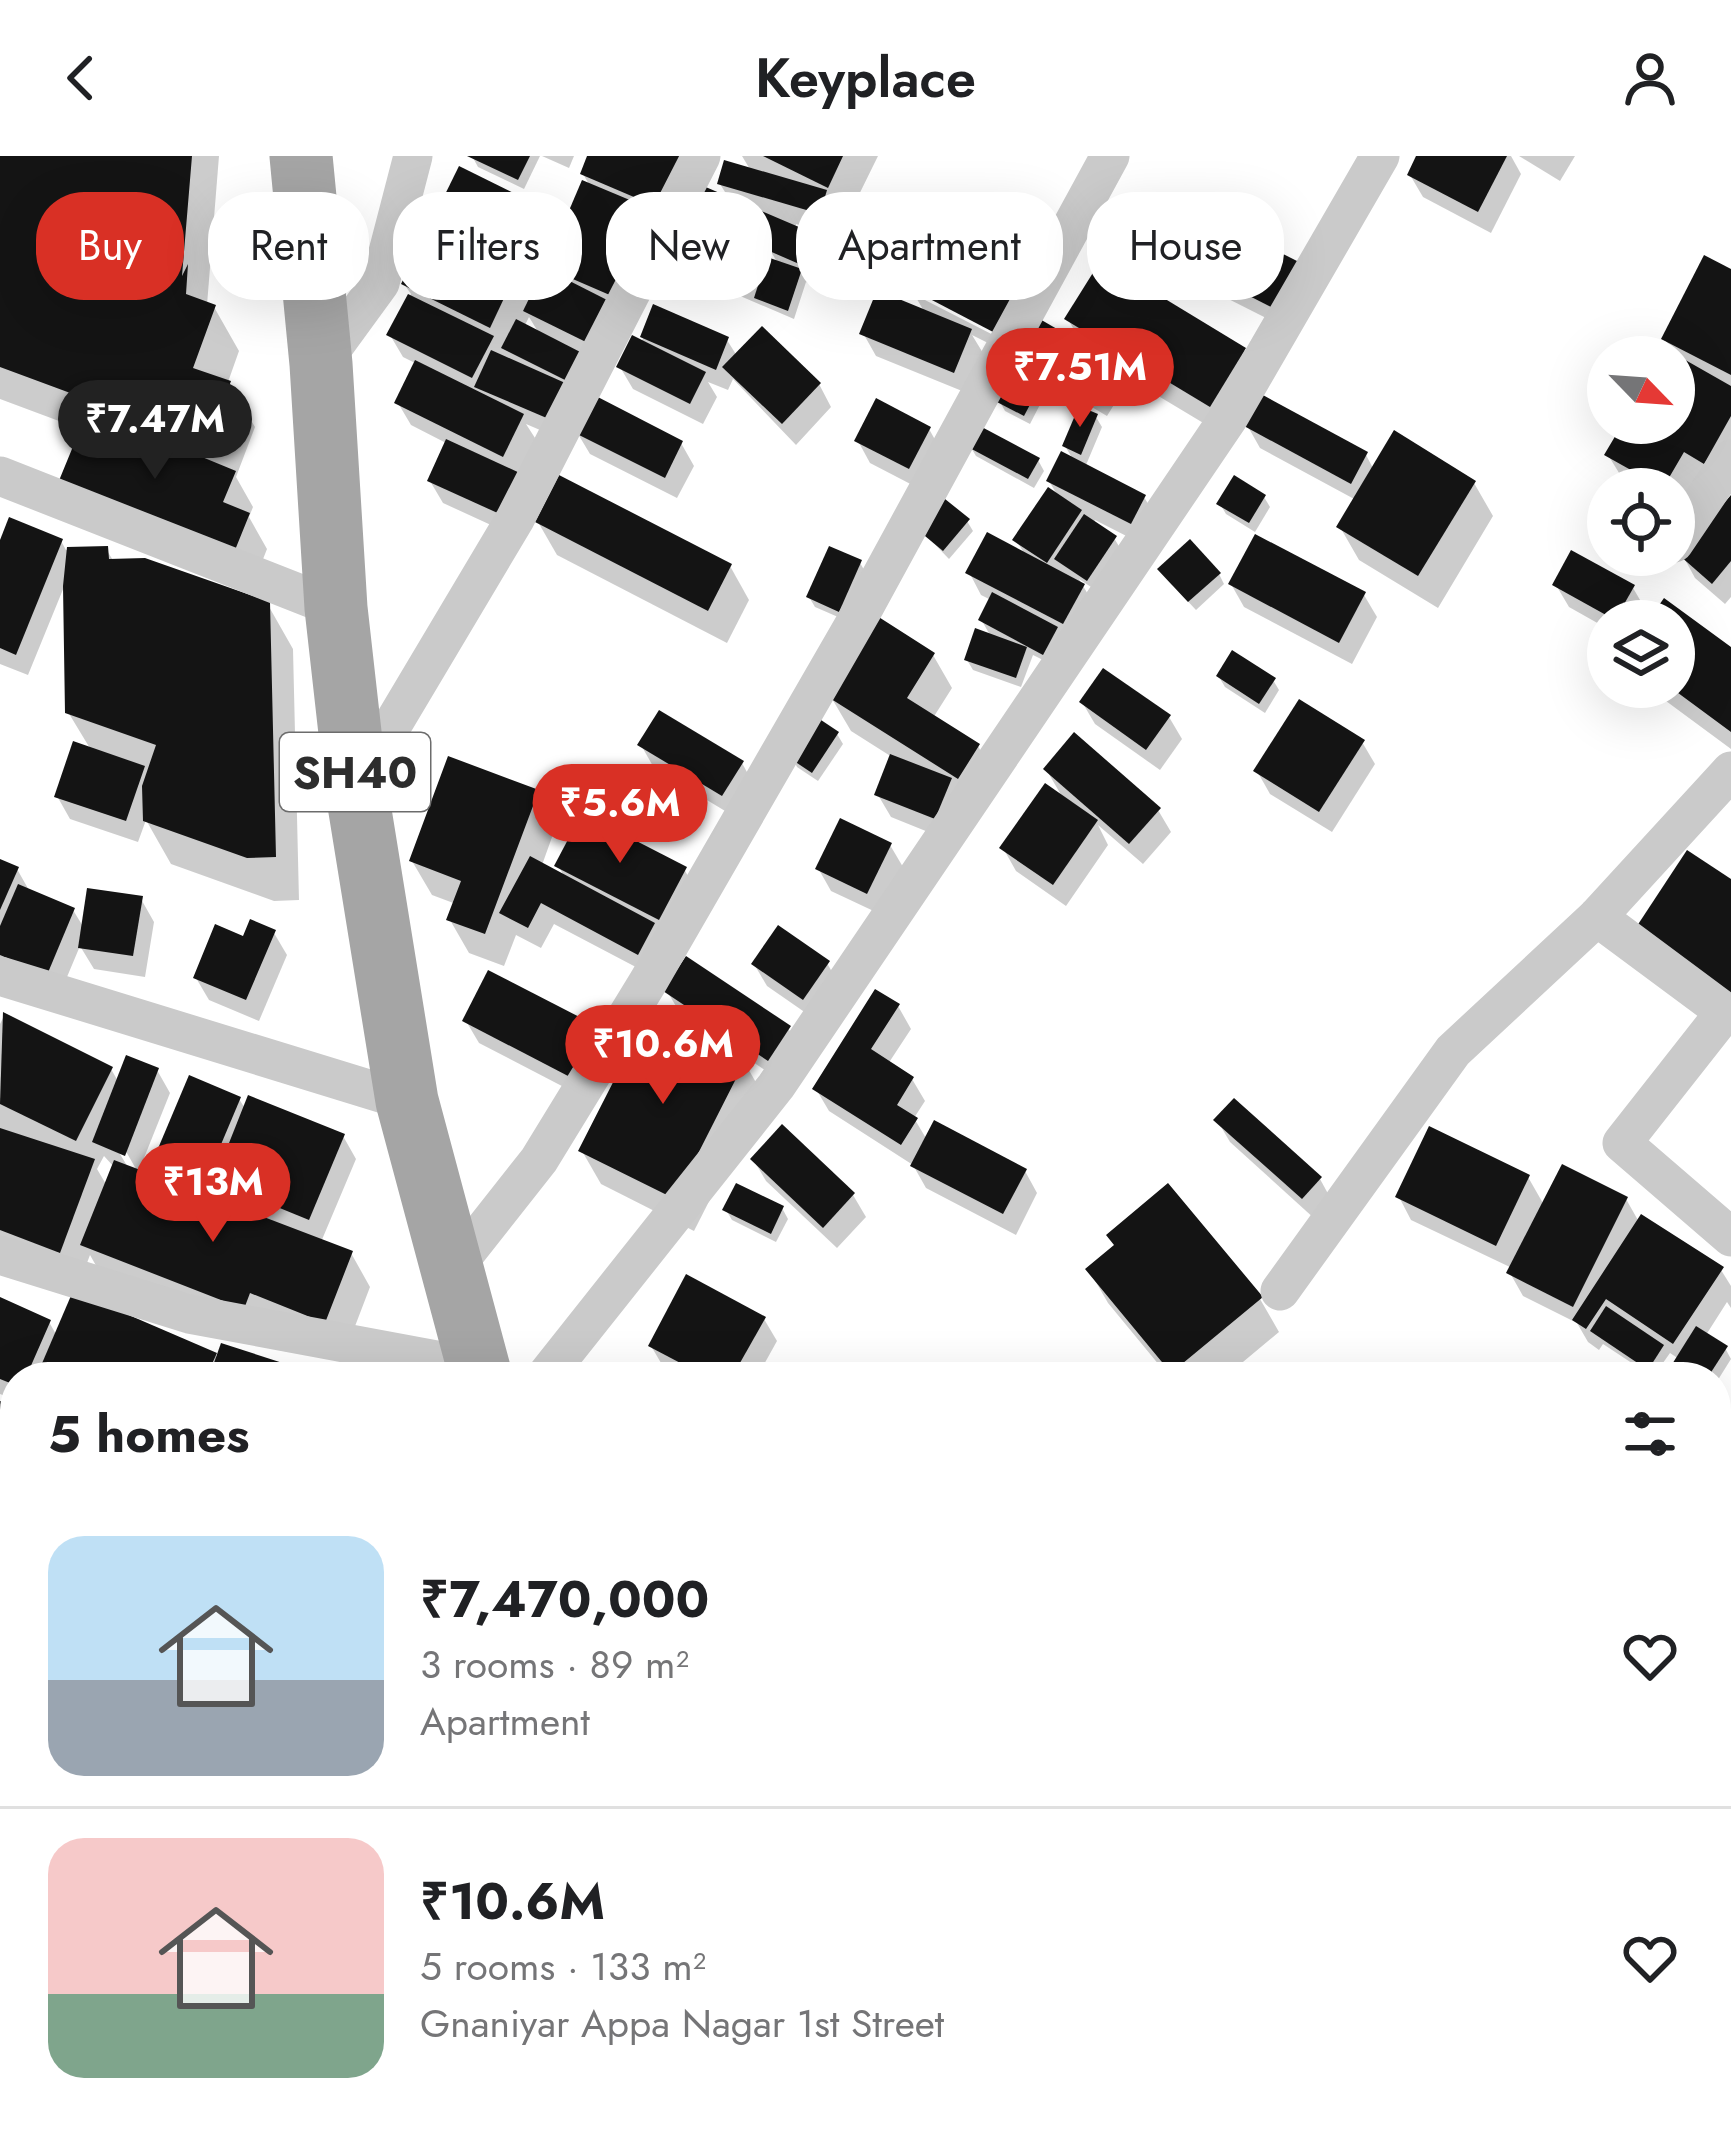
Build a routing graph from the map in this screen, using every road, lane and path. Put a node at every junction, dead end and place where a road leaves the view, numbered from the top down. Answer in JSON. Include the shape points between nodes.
{"nodes":[{"id":1,"x":301,"y":156,"type":"edge"},
{"id":2,"x":413,"y":156,"type":"edge"},
{"id":3,"x":700,"y":156,"type":"edge"},
{"id":4,"x":1110,"y":156,"type":"edge"},
{"id":5,"x":1380,"y":156,"type":"edge"},
{"id":6,"x":321,"y":364,"type":"junction"},
{"id":7,"x":1731,"y":459,"type":"edge"},
{"id":8,"x":0,"y":476,"type":"edge"},
{"id":9,"x":1695,"y":512,"type":"edge"},
{"id":10,"x":336,"y":608,"type":"junction"},
{"id":11,"x":1731,"y":771,"type":"edge"},
{"id":12,"x":356,"y":786,"type":"junction"},
{"id":13,"x":1597,"y":917,"type":"junction"},
{"id":14,"x":0,"y":976,"type":"edge"},
{"id":15,"x":407,"y":1101,"type":"junction"},
{"id":16,"x":1731,"y":1237,"type":"edge"},
{"id":17,"x":0,"y":1255,"type":"edge"},
{"id":18,"x":452,"y":1269,"type":"junction"},
{"id":19,"x":1280,"y":1291,"type":"dead end"},
{"id":20,"x":430,"y":1362,"type":"edge"},
{"id":21,"x":477,"y":1362,"type":"edge"},
{"id":22,"x":557,"y":1362,"type":"edge"}],
"edges":[{"from":1,"to":6,"type":"main road","number":"SH40"},
{"from":2,"to":6,"type":"street","via":[[380,283]]},
{"from":3,"to":12,"type":"street","via":[[515,519]]},
{"from":4,"to":18,"type":"street","via":[[648,982],[539,1160]]},
{"from":5,"to":22,"type":"street","via":[[1229,417],[776,1087]]},
{"from":6,"to":10,"type":"main road","number":"SH40"},
{"from":7,"to":9,"type":"street"},
{"from":8,"to":10,"type":"street"},
{"from":10,"to":12,"type":"main road","number":"SH40"},
{"from":11,"to":13,"type":"street"},
{"from":12,"to":15,"type":"main road","number":"SH40"},
{"from":13,"to":16,"type":"street","via":[[1724,1012],[1622,1143]]},
{"from":13,"to":19,"type":"street","via":[[1453,1051]]},
{"from":14,"to":15,"type":"street"},
{"from":15,"to":18,"type":"main road","number":"SH40"},
{"from":17,"to":20,"type":"street","via":[[189,1314]]},
{"from":18,"to":21,"type":"main road","number":"SH40"}]}
